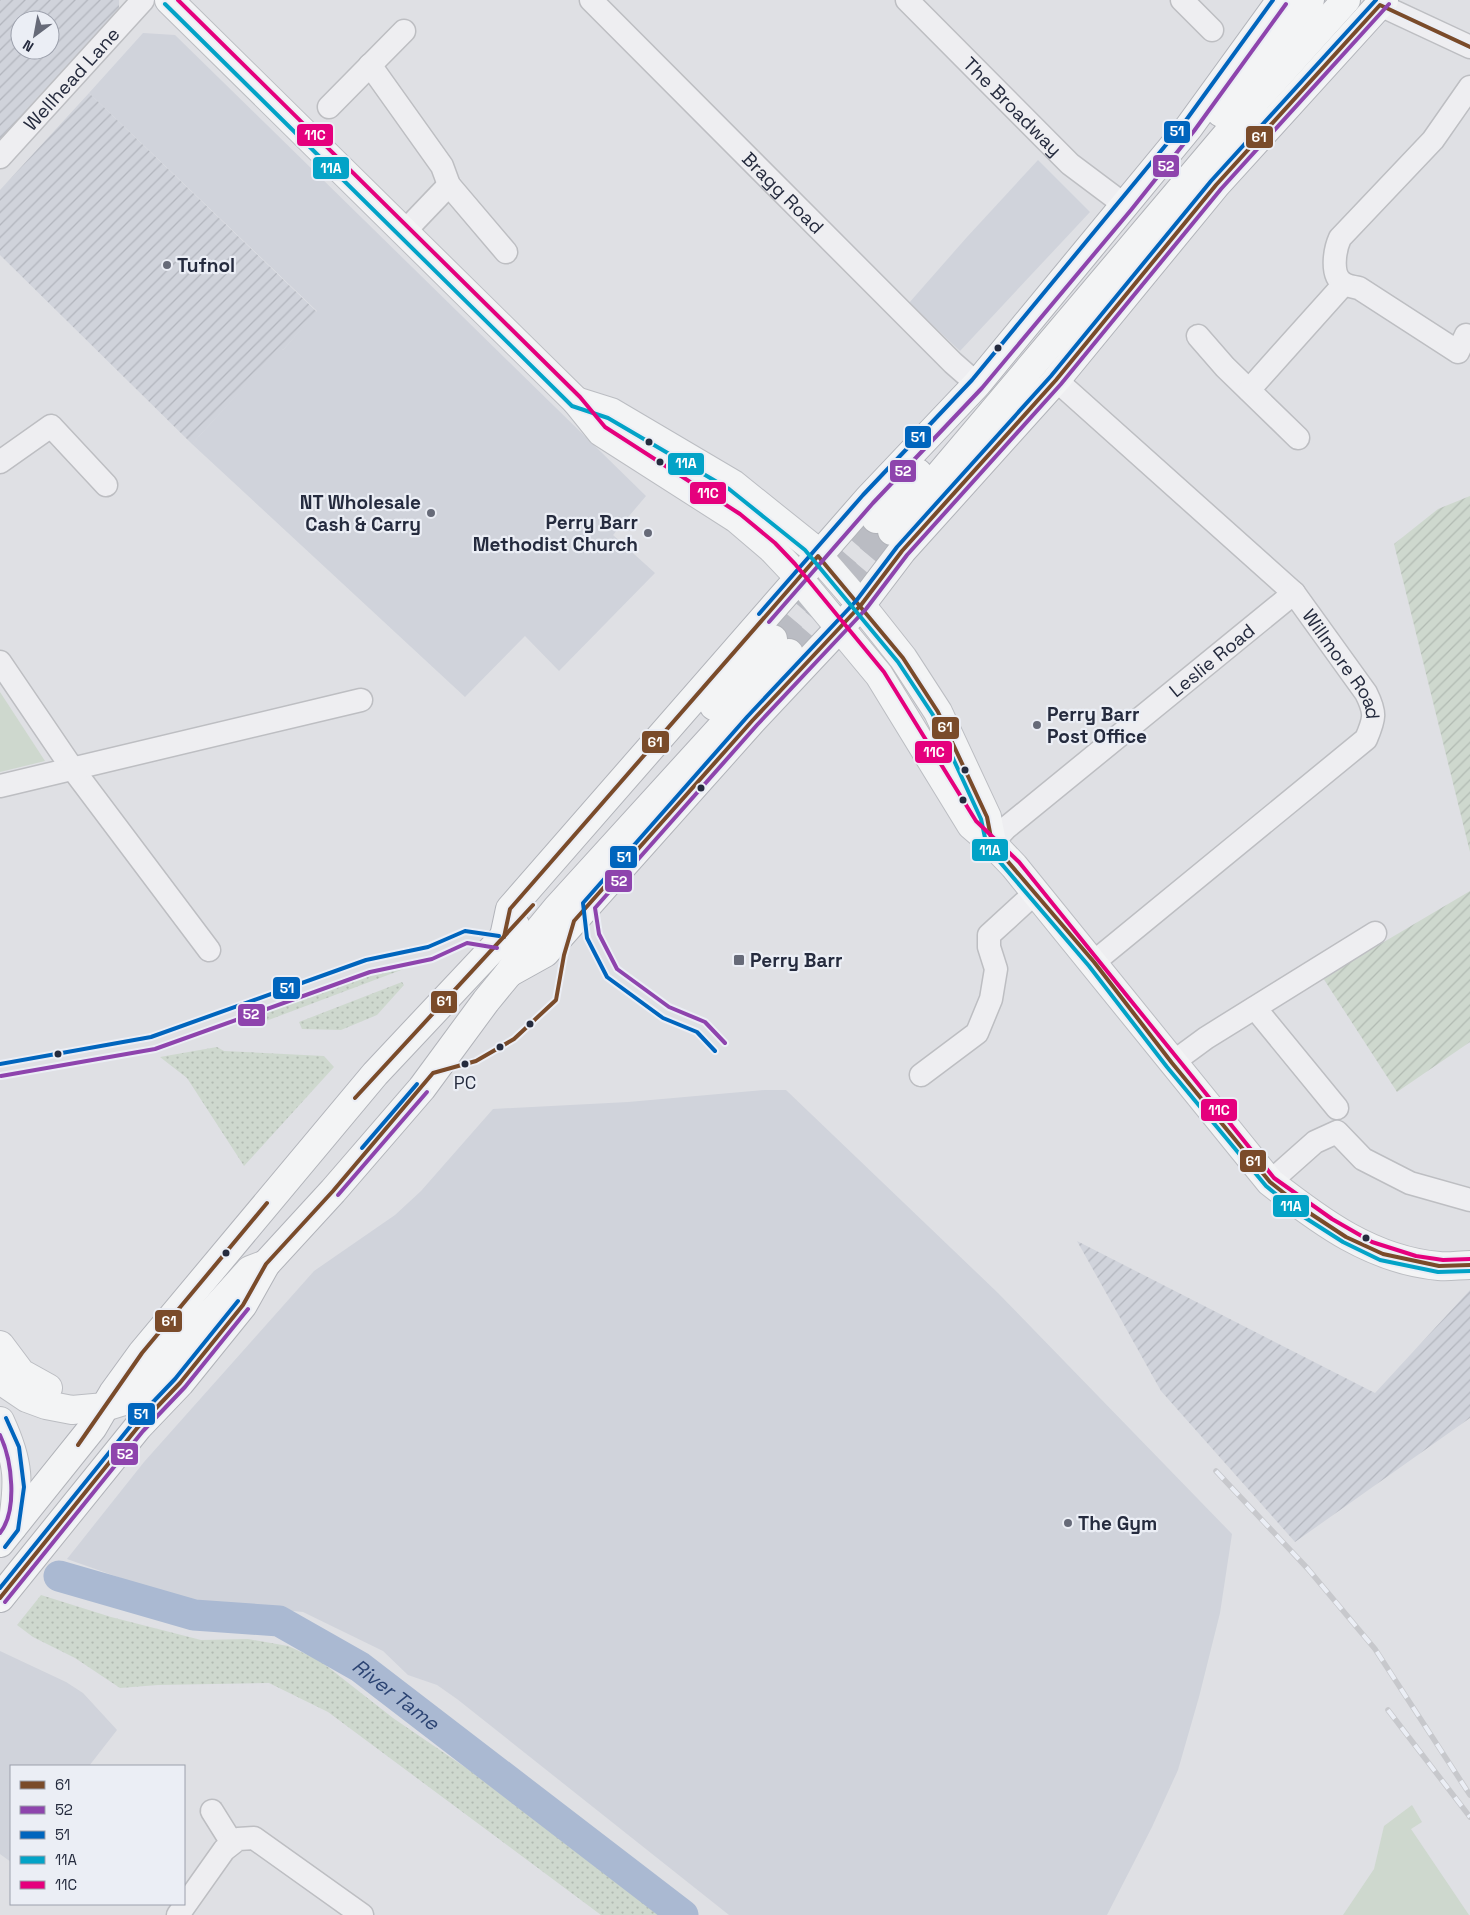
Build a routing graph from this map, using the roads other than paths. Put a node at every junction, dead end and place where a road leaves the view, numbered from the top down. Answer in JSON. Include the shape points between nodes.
{"nodes":[{"id":1,"x":143,"y":0,"type":"edge"},
{"id":2,"x":169,"y":0,"type":"edge"},
{"id":3,"x":591,"y":0,"type":"edge"},
{"id":4,"x":907,"y":0,"type":"edge"},
{"id":5,"x":1182,"y":0,"type":"edge"},
{"id":6,"x":1281,"y":0,"type":"edge"},
{"id":7,"x":1310,"y":0,"type":"edge"},
{"id":8,"x":1346,"y":0,"type":"edge"},
{"id":9,"x":1382,"y":3,"type":"edge"},
{"id":10,"x":1212,"y":30,"type":"dead end"},
{"id":11,"x":404,"y":31,"type":"dead end"},
{"id":12,"x":1470,"y":47,"type":"edge"},
{"id":13,"x":370,"y":65,"type":"junction"},
{"id":14,"x":1470,"y":87,"type":"edge"},
{"id":15,"x":329,"y":107,"type":"dead end"},
{"id":16,"x":0,"y":157,"type":"edge"},
{"id":17,"x":449,"y":185,"type":"junction"},
{"id":18,"x":1126,"y":206,"type":"junction"},
{"id":19,"x":405,"y":232,"type":"junction"},
{"id":20,"x":506,"y":252,"type":"dead end"},
{"id":21,"x":1341,"y":281,"type":"junction"},
{"id":22,"x":1466,"y":335,"type":"dead end"},
{"id":23,"x":1198,"y":336,"type":"dead end"},
{"id":24,"x":1056,"y":380,"type":"junction"},
{"id":25,"x":977,"y":384,"type":"junction"},
{"id":26,"x":1249,"y":390,"type":"junction"},
{"id":27,"x":576,"y":401,"type":"junction"},
{"id":28,"x":1298,"y":438,"type":"dead end"},
{"id":29,"x":0,"y":462,"type":"edge"},
{"id":30,"x":106,"y":485,"type":"dead end"},
{"id":31,"x":818,"y":556,"type":"junction"},
{"id":32,"x":799,"y":579,"type":"junction"},
{"id":33,"x":1294,"y":593,"type":"junction"},
{"id":34,"x":861,"y":605,"type":"junction"},
{"id":35,"x":840,"y":627,"type":"junction"},
{"id":36,"x":775,"y":629,"type":"junction"},
{"id":37,"x":0,"y":662,"type":"edge"},
{"id":38,"x":361,"y":700,"type":"dead end"},
{"id":39,"x":72,"y":768,"type":"junction"},
{"id":40,"x":0,"y":786,"type":"edge"},
{"id":41,"x":992,"y":843,"type":"junction"},
{"id":42,"x":1036,"y":892,"type":"junction"},
{"id":43,"x":1375,"y":933,"type":"dead end"},
{"id":44,"x":209,"y":950,"type":"dead end"},
{"id":45,"x":1094,"y":962,"type":"junction"},
{"id":46,"x":509,"y":973,"type":"junction"},
{"id":47,"x":1255,"y":1008,"type":"junction"},
{"id":48,"x":1172,"y":1063,"type":"junction"},
{"id":49,"x":921,"y":1075,"type":"dead end"},
{"id":50,"x":1337,"y":1108,"type":"dead end"},
{"id":51,"x":1270,"y":1182,"type":"junction"},
{"id":52,"x":1470,"y":1200,"type":"edge"},
{"id":53,"x":266,"y":1264,"type":"junction"},
{"id":54,"x":1470,"y":1266,"type":"edge"},
{"id":55,"x":0,"y":1345,"type":"edge"},
{"id":56,"x":0,"y":1380,"type":"edge"},
{"id":57,"x":98,"y":1404,"type":"junction"},
{"id":58,"x":0,"y":1421,"type":"edge"},
{"id":59,"x":138,"y":1426,"type":"junction"},
{"id":60,"x":6,"y":1536,"type":"edge"},
{"id":61,"x":0,"y":1598,"type":"edge"},
{"id":62,"x":212,"y":1811,"type":"dead end"},
{"id":63,"x":232,"y":1843,"type":"junction"},
{"id":64,"x":178,"y":1915,"type":"edge"},
{"id":65,"x":362,"y":1915,"type":"edge"}],
"edges":[{"from":1,"to":16,"type":"street","name":"Wellhead Lane"},
{"from":2,"to":19,"type":"main road"},
{"from":3,"to":25,"type":"street","name":"Bragg Road","via":[[952,363]]},
{"from":4,"to":18,"type":"street","name":"The Broadway","via":[[1070,164]]},
{"from":5,"to":10,"type":"street"},
{"from":6,"to":18,"type":"main road","via":[[1189,128]]},
{"from":7,"to":8,"type":"main road","via":[[1121,242],[884,525]]},
{"from":9,"to":12,"type":"street"},
{"from":9,"to":24,"type":"main road","via":[[1216,185]]},
{"from":11,"to":13,"type":"street"},
{"from":13,"to":15,"type":"street"},
{"from":13,"to":17,"type":"street","via":[[442,166]]},
{"from":14,"to":21,"type":"street","via":[[1433,140],[1340,238],[1336,248]]},
{"from":17,"to":19,"type":"street"},
{"from":17,"to":20,"type":"street"},
{"from":18,"to":25,"type":"main road"},
{"from":19,"to":27,"type":"main road"},
{"from":21,"to":22,"type":"street","via":[[1359,288],[1458,352]]},
{"from":21,"to":26,"type":"street"},
{"from":23,"to":26,"type":"street"},
{"from":24,"to":33,"type":"street","name":"Willmore Road"},
{"from":24,"to":34,"type":"main road","via":[[902,552]]},
{"from":25,"to":31,"type":"main road"},
{"from":26,"to":28,"type":"street"},
{"from":27,"to":31,"type":"main road","via":[[611,412],[734,484],[784,523]]},
{"from":27,"to":32,"type":"main road","via":[[601,432],[737,519],[771,548]]},
{"from":29,"to":30,"type":"street","via":[[51,426]]},
{"from":31,"to":32,"type":"main road"},
{"from":31,"to":34,"type":"main road"},
{"from":32,"to":35,"type":"main road"},
{"from":32,"to":36,"type":"main road"},
{"from":33,"to":41,"type":"street","name":"Leslie Road","via":[[1006,828]]},
{"from":33,"to":45,"type":"street","name":"Willmore Road","via":[[1366,693],[1374,710],[1373,723],[1366,738]]},
{"from":34,"to":35,"type":"main road"},
{"from":34,"to":41,"type":"main road","via":[[903,658],[938,712],[988,817]]},
{"from":35,"to":41,"type":"main road","via":[[879,675],[971,825]]},
{"from":35,"to":46,"type":"main road","via":[[546,953]]},
{"from":36,"to":46,"type":"main road","via":[[528,942]]},
{"from":36,"to":57,"type":"main road","via":[[510,909],[504,937],[375,1074]]},
{"from":37,"to":39,"type":"street"},
{"from":38,"to":39,"type":"street"},
{"from":39,"to":40,"type":"street"},
{"from":39,"to":44,"type":"street"},
{"from":41,"to":42,"type":"main road"},
{"from":42,"to":45,"type":"main road"},
{"from":42,"to":49,"type":"street","via":[[989,936],[996,969],[991,999],[977,1033]]},
{"from":43,"to":47,"type":"street"},
{"from":45,"to":48,"type":"main road"},
{"from":46,"to":53,"type":"main road","via":[[422,1088]]},
{"from":47,"to":48,"type":"street"},
{"from":47,"to":50,"type":"street"},
{"from":48,"to":51,"type":"main road"},
{"from":51,"to":52,"type":"street","via":[[1315,1142],[1337,1132],[1363,1159],[1410,1184]]},
{"from":51,"to":54,"type":"main road","via":[[1346,1237],[1383,1254],[1440,1266]]},
{"from":53,"to":57,"type":"main road","via":[[250,1270],[134,1398]]},
{"from":53,"to":59,"type":"main road","via":[[243,1305],[180,1383]]},
{"from":55,"to":57,"type":"main road","via":[[21,1373],[54,1391]]},
{"from":56,"to":57,"type":"main road","via":[[27,1398],[46,1405],[72,1410]]},
{"from":57,"to":59,"type":"main road"},
{"from":57,"to":60,"type":"main road","via":[[93,1427]]},
{"from":58,"to":60,"type":"main road","via":[[12,1448],[18,1487]]},
{"from":59,"to":61,"type":"main road"},
{"from":62,"to":63,"type":"street"},
{"from":63,"to":64,"type":"street"},
{"from":63,"to":65,"type":"street","via":[[238,1839],[254,1838]]}]}
